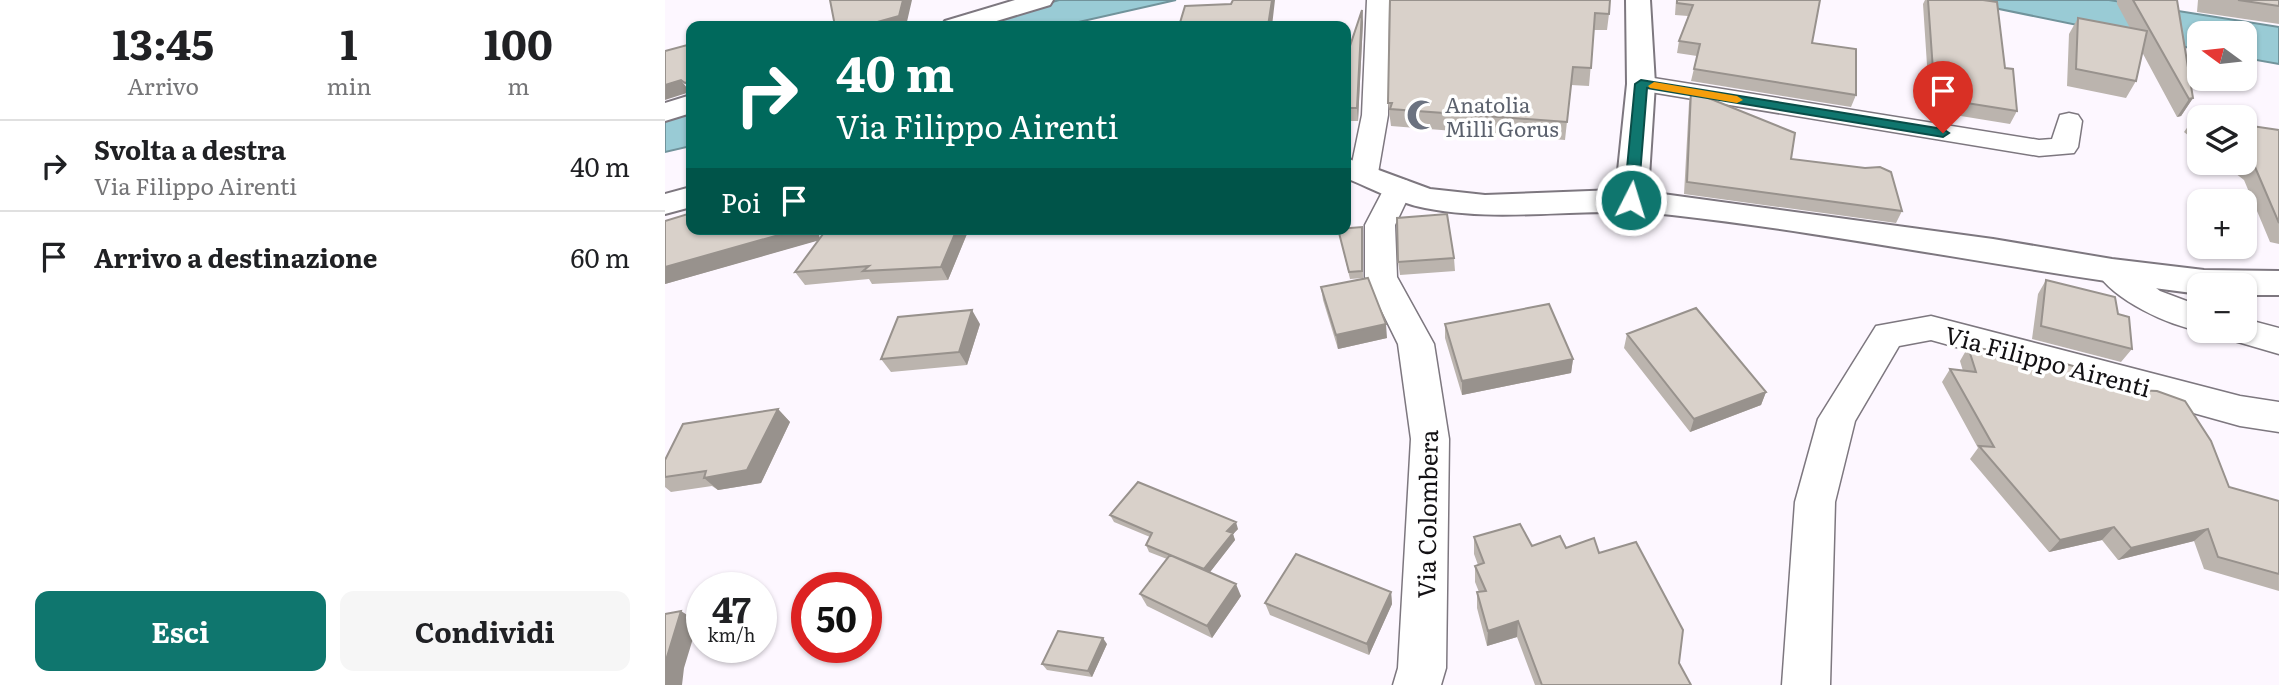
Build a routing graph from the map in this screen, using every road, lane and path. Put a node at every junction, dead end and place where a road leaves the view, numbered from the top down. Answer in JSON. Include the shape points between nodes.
{"nodes":[{"id":1,"x":1041,"y":0,"type":"edge"},
{"id":2,"x":1378,"y":0,"type":"edge"},
{"id":3,"x":1639,"y":0,"type":"edge"},
{"id":4,"x":971,"y":21,"type":"edge"},
{"id":5,"x":1641,"y":84,"type":"junction"},
{"id":6,"x":686,"y":106,"type":"edge"},
{"id":7,"x":665,"y":112,"type":"edge"},
{"id":8,"x":2069,"y":121,"type":"dead end"},
{"id":9,"x":1369,"y":176,"type":"edge"},
{"id":10,"x":686,"y":198,"type":"edge"},
{"id":11,"x":1631,"y":200,"type":"junction"},
{"id":12,"x":665,"y":204,"type":"edge"},
{"id":13,"x":2112,"y":271,"type":"junction"},
{"id":14,"x":2279,"y":283,"type":"edge"},
{"id":15,"x":2187,"y":314,"type":"edge"},
{"id":16,"x":2257,"y":335,"type":"edge"},
{"id":17,"x":2279,"y":341,"type":"edge"},
{"id":18,"x":2279,"y":417,"type":"edge"},
{"id":19,"x":1417,"y":685,"type":"edge"},
{"id":20,"x":1806,"y":685,"type":"edge"}],
"edges":[{"from":1,"to":4,"type":"main road"},
{"from":2,"to":9,"type":"street","name":"Via Colombera"},
{"from":3,"to":5,"type":"main road"},
{"from":5,"to":8,"type":"street","via":[[2039,148],[2064,147]]},
{"from":5,"to":11,"type":"main road"},
{"from":6,"to":7,"type":"main road"},
{"from":9,"to":11,"type":"main road","via":[[1425,198],[1485,205]]},
{"from":9,"to":19,"type":"street","name":"Via Colombera","via":[[1380,225],[1381,277],[1416,344],[1430,439],[1422,668]]},
{"from":10,"to":12,"type":"main road"},
{"from":11,"to":13,"type":"main road"},
{"from":13,"to":14,"type":"main road","via":[[2204,282]]},
{"from":13,"to":15,"type":"street","via":[[2148,299]]},
{"from":16,"to":17,"type":"street"},
{"from":18,"to":20,"type":"street","name":"Via Filippo Airenti","via":[[2240,411],[1931,328],[1888,335],[1837,419],[1815,502]]}]}
